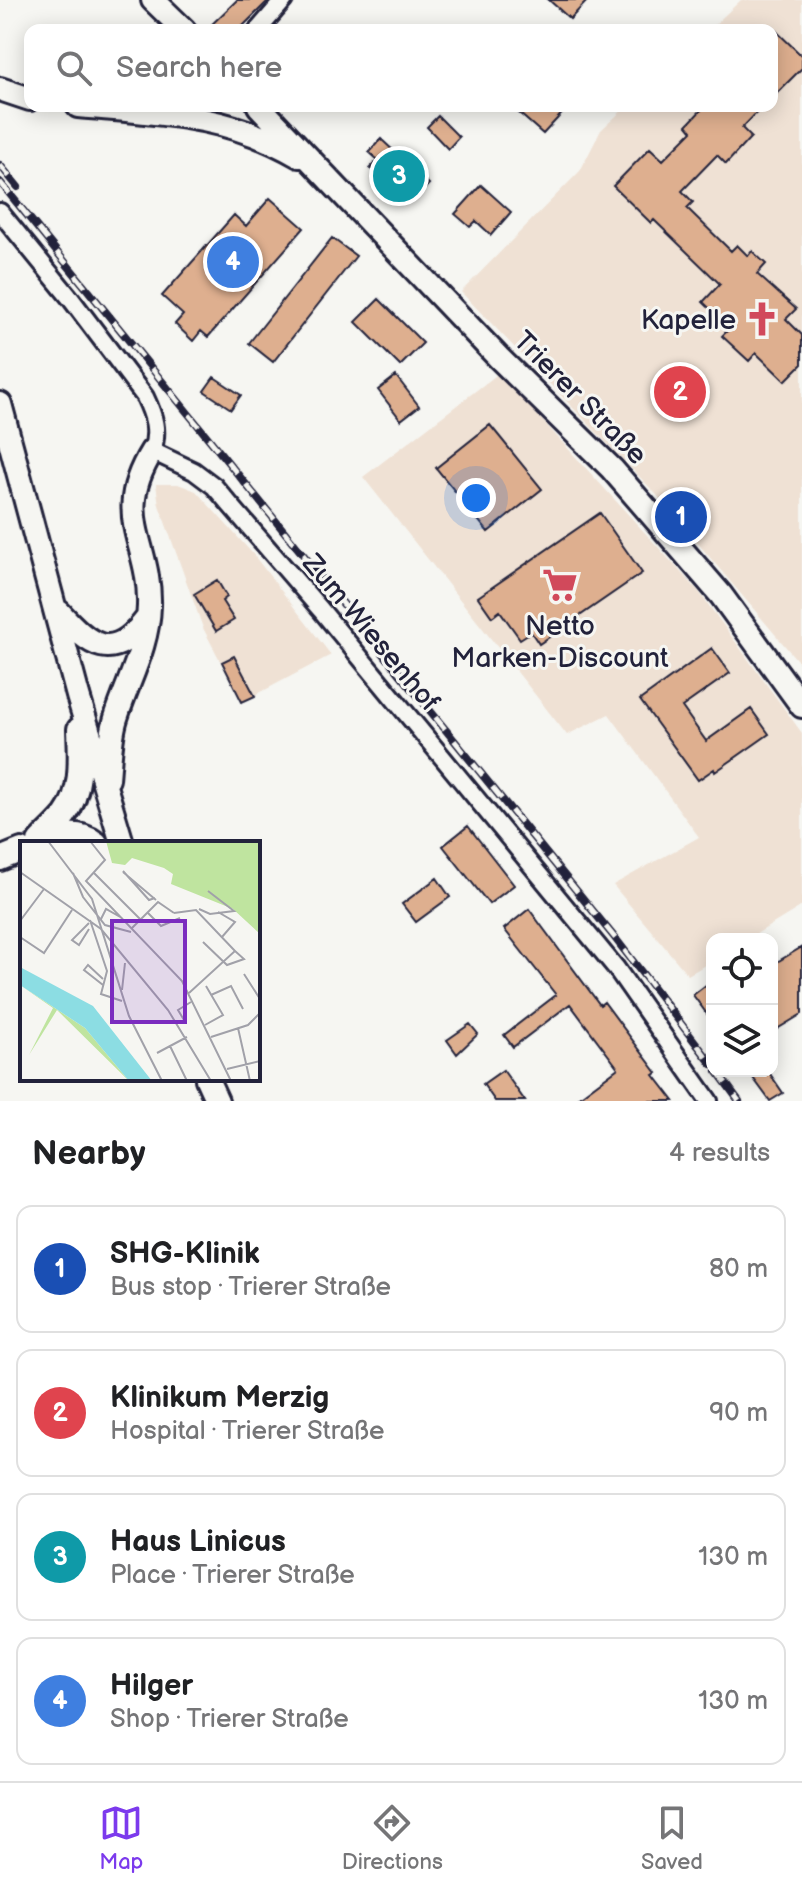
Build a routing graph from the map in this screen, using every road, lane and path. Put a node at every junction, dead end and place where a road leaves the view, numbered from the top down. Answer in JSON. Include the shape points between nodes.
{"nodes":[{"id":1,"x":153,"y":0,"type":"edge"},
{"id":2,"x":284,"y":0,"type":"edge"},
{"id":3,"x":178,"y":24,"type":"edge"},
{"id":4,"x":263,"y":24,"type":"edge"},
{"id":5,"x":0,"y":89,"type":"edge"},
{"id":6,"x":24,"y":97,"type":"edge"},
{"id":7,"x":265,"y":112,"type":"edge"},
{"id":8,"x":213,"y":113,"type":"edge"},
{"id":9,"x":332,"y":180,"type":"junction"},
{"id":10,"x":0,"y":212,"type":"edge"},
{"id":11,"x":0,"y":404,"type":"edge"},
{"id":12,"x":152,"y":451,"type":"junction"},
{"id":13,"x":55,"y":608,"type":"junction"},
{"id":14,"x":146,"y":620,"type":"junction"},
{"id":15,"x":78,"y":696,"type":"junction"},
{"id":16,"x":802,"y":706,"type":"edge"},
{"id":17,"x":106,"y":792,"type":"junction"},
{"id":18,"x":40,"y":841,"type":"edge"},
{"id":19,"x":44,"y":841,"type":"edge"},
{"id":20,"x":92,"y":841,"type":"edge"},
{"id":21,"x":121,"y":841,"type":"edge"},
{"id":22,"x":20,"y":851,"type":"edge"},
{"id":23,"x":0,"y":859,"type":"edge"},
{"id":24,"x":208,"y":1081,"type":"edge"},
{"id":25,"x":217,"y":1101,"type":"edge"},
{"id":26,"x":709,"y":1101,"type":"edge"}],
"edges":[{"from":1,"to":3,"type":"main road"},
{"from":2,"to":4,"type":"street"},
{"from":5,"to":6,"type":"main road"},
{"from":7,"to":9,"type":"main road","name":"Trierer Straße"},
{"from":8,"to":9,"type":"main road","name":"Trierer Straße","via":[[273,141]]},
{"from":9,"to":16,"type":"main road","name":"Trierer Straße","via":[[612,469],[721,595]]},
{"from":10,"to":12,"type":"street","via":[[145,397],[156,430]]},
{"from":11,"to":13,"type":"main road"},
{"from":12,"to":14,"type":"main road","via":[[139,472],[132,506],[148,589]]},
{"from":12,"to":26,"type":"street","name":"Zum Wiesenhof","via":[[214,486],[321,610],[616,968]]},
{"from":13,"to":14,"type":"main road","via":[[78,633],[100,646],[123,644]]},
{"from":13,"to":15,"type":"main road"},
{"from":14,"to":17,"type":"main road","via":[[141,654],[116,718]]},
{"from":15,"to":17,"type":"main road"},
{"from":15,"to":18,"type":"main road","via":[[80,772],[67,812]]},
{"from":17,"to":21,"type":"main road"},
{"from":19,"to":20,"type":"main road","via":[[78,833]]},
{"from":22,"to":23,"type":"main road"},
{"from":24,"to":25,"type":"main road"}]}
